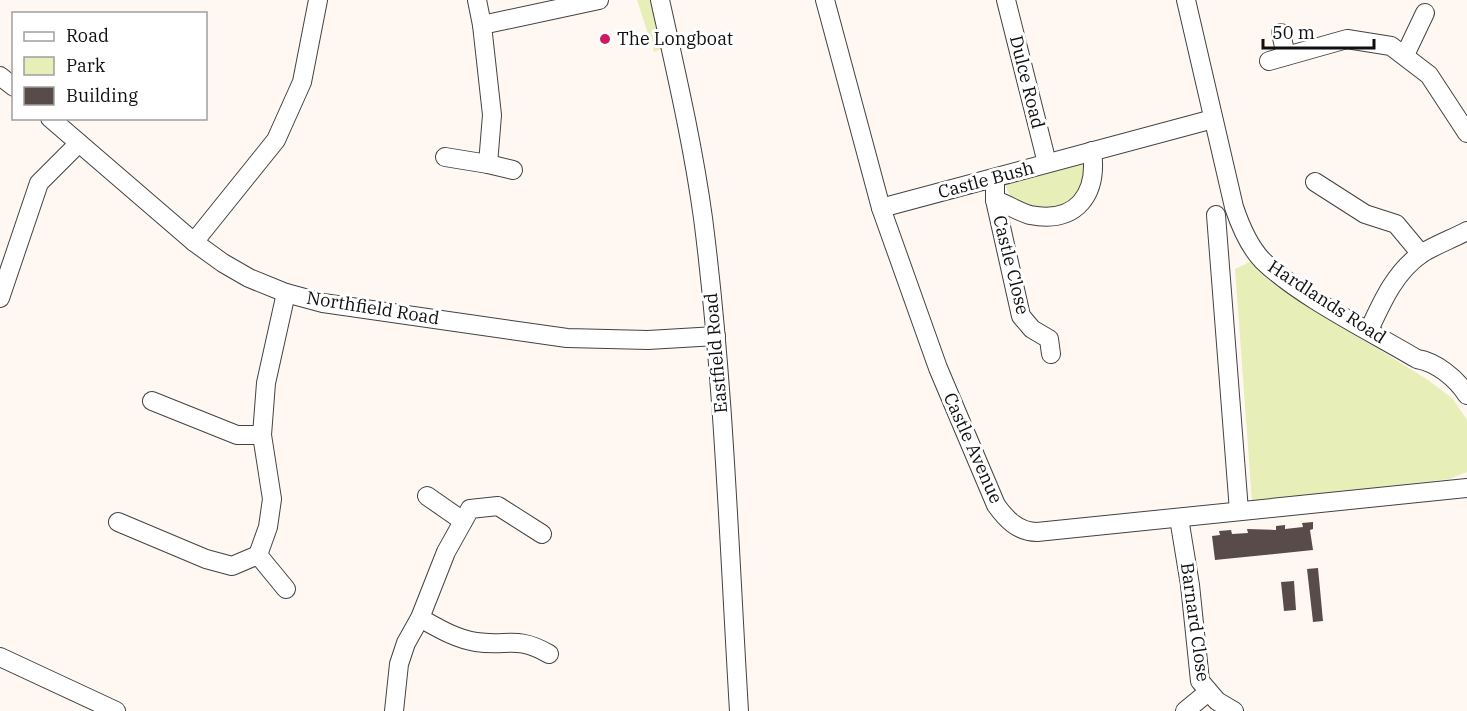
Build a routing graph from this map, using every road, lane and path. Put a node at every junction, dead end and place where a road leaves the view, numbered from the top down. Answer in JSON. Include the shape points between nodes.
{"nodes":[{"id":1,"x":318,"y":0,"type":"edge"},
{"id":2,"x":477,"y":0,"type":"edge"},
{"id":3,"x":599,"y":0,"type":"edge"},
{"id":4,"x":660,"y":0,"type":"edge"},
{"id":5,"x":825,"y":0,"type":"edge"},
{"id":6,"x":1006,"y":0,"type":"edge"},
{"id":7,"x":1186,"y":0,"type":"edge"},
{"id":8,"x":1427,"y":9,"type":"edge"},
{"id":9,"x":482,"y":25,"type":"junction"},
{"id":10,"x":1281,"y":33,"type":"dead end"},
{"id":11,"x":1405,"y":55,"type":"junction"},
{"id":12,"x":0,"y":76,"type":"edge"},
{"id":13,"x":12,"y":85,"type":"edge"},
{"id":14,"x":1213,"y":119,"type":"junction"},
{"id":15,"x":52,"y":120,"type":"edge"},
{"id":16,"x":1467,"y":133,"type":"edge"},
{"id":17,"x":79,"y":143,"type":"junction"},
{"id":18,"x":1092,"y":151,"type":"junction"},
{"id":19,"x":445,"y":157,"type":"dead end"},
{"id":20,"x":1047,"y":163,"type":"junction"},
{"id":21,"x":488,"y":164,"type":"junction"},
{"id":22,"x":513,"y":170,"type":"dead end"},
{"id":23,"x":995,"y":178,"type":"junction"},
{"id":24,"x":1315,"y":182,"type":"dead end"},
{"id":25,"x":995,"y":200,"type":"junction"},
{"id":26,"x":881,"y":208,"type":"junction"},
{"id":27,"x":1216,"y":215,"type":"dead end"},
{"id":28,"x":1467,"y":231,"type":"edge"},
{"id":29,"x":194,"y":242,"type":"junction"},
{"id":30,"x":1421,"y":254,"type":"junction"},
{"id":31,"x":285,"y":293,"type":"junction"},
{"id":32,"x":0,"y":298,"type":"edge"},
{"id":33,"x":1368,"y":330,"type":"junction"},
{"id":34,"x":716,"y":336,"type":"junction"},
{"id":35,"x":1053,"y":341,"type":"dead end"},
{"id":36,"x":1467,"y":395,"type":"edge"},
{"id":37,"x":152,"y":401,"type":"dead end"},
{"id":38,"x":262,"y":435,"type":"junction"},
{"id":39,"x":1467,"y":488,"type":"edge"},
{"id":40,"x":427,"y":496,"type":"dead end"},
{"id":41,"x":1239,"y":512,"type":"junction"},
{"id":42,"x":1179,"y":518,"type":"junction"},
{"id":43,"x":463,"y":521,"type":"junction"},
{"id":44,"x":117,"y":522,"type":"dead end"},
{"id":45,"x":542,"y":534,"type":"dead end"},
{"id":46,"x":258,"y":555,"type":"junction"},
{"id":47,"x":286,"y":589,"type":"dead end"},
{"id":48,"x":420,"y":618,"type":"junction"},
{"id":49,"x":549,"y":654,"type":"dead end"},
{"id":50,"x":0,"y":657,"type":"edge"},
{"id":51,"x":1207,"y":693,"type":"junction"},
{"id":52,"x":116,"y":711,"type":"edge"},
{"id":53,"x":394,"y":711,"type":"edge"},
{"id":54,"x":739,"y":711,"type":"edge"},
{"id":55,"x":1185,"y":711,"type":"edge"},
{"id":56,"x":1234,"y":711,"type":"edge"}],
"edges":[{"from":1,"to":29,"type":"street","via":[[302,82],[276,140]]},
{"from":2,"to":9,"type":"street"},
{"from":3,"to":9,"type":"street"},
{"from":4,"to":34,"type":"street","name":"Eastfield Road","via":[[700,205]]},
{"from":5,"to":26,"type":"street","name":"Castle Avenue"},
{"from":6,"to":20,"type":"street","name":"Dulce Road"},
{"from":7,"to":14,"type":"street","name":"Hardlands Road"},
{"from":8,"to":11,"type":"street"},
{"from":9,"to":21,"type":"street","via":[[492,115]]},
{"from":10,"to":11,"type":"street","via":[[1278,58],[1347,39],[1391,46]]},
{"from":11,"to":16,"type":"street","via":[[1429,75]]},
{"from":12,"to":13,"type":"street"},
{"from":14,"to":18,"type":"street","name":"Castle Bush"},
{"from":14,"to":33,"type":"street","name":"Hardlands Road","via":[[1241,228],[1260,258],[1282,277]]},
{"from":15,"to":17,"type":"street","name":"Northfield Road"},
{"from":17,"to":29,"type":"street","name":"Northfield Road"},
{"from":17,"to":32,"type":"street","via":[[39,183]]},
{"from":18,"to":20,"type":"street","name":"Castle Bush"},
{"from":18,"to":25,"type":"street","name":"Castle Bush","via":[[1095,178],[1080,204],[1065,214],[1027,214]]},
{"from":19,"to":21,"type":"street"},
{"from":20,"to":23,"type":"street","name":"Castle Bush"},
{"from":21,"to":22,"type":"street"},
{"from":23,"to":25,"type":"street","name":"Castle Close"},
{"from":23,"to":26,"type":"street","name":"Castle Bush"},
{"from":24,"to":30,"type":"street","via":[[1341,186],[1365,214],[1396,224]]},
{"from":25,"to":35,"type":"street","name":"Castle Close","via":[[1021,316],[1032,329]]},
{"from":26,"to":42,"type":"street","name":"Castle Avenue","via":[[938,368],[996,505],[1007,520],[1032,532]]},
{"from":27,"to":41,"type":"street"},
{"from":28,"to":30,"type":"street"},
{"from":29,"to":31,"type":"street","name":"Northfield Road","via":[[249,278]]},
{"from":30,"to":33,"type":"street","via":[[1395,281]]},
{"from":31,"to":34,"type":"street","name":"Northfield Road","via":[[323,303],[567,338],[648,340]]},
{"from":31,"to":38,"type":"street","via":[[266,383]]},
{"from":33,"to":36,"type":"street","name":"Hardlands Road","via":[[1417,359],[1430,361]]},
{"from":34,"to":54,"type":"street","name":"Eastfield Road"},
{"from":37,"to":38,"type":"street","via":[[237,435]]},
{"from":38,"to":46,"type":"street","via":[[272,499]]},
{"from":39,"to":41,"type":"street","name":"Castle Avenue"},
{"from":40,"to":43,"type":"street"},
{"from":41,"to":42,"type":"street","name":"Castle Avenue"},
{"from":42,"to":51,"type":"street","name":"Barnard Close","via":[[1200,681]]},
{"from":43,"to":45,"type":"street","via":[[470,508],[498,506]]},
{"from":43,"to":48,"type":"street"},
{"from":44,"to":46,"type":"street","via":[[232,566]]},
{"from":46,"to":47,"type":"street"},
{"from":48,"to":49,"type":"street","via":[[457,637],[478,642],[511,641]]},
{"from":48,"to":53,"type":"street","via":[[399,664]]},
{"from":50,"to":52,"type":"street"},
{"from":51,"to":55,"type":"street"},
{"from":51,"to":56,"type":"street","name":"Barnard Close"}]}
